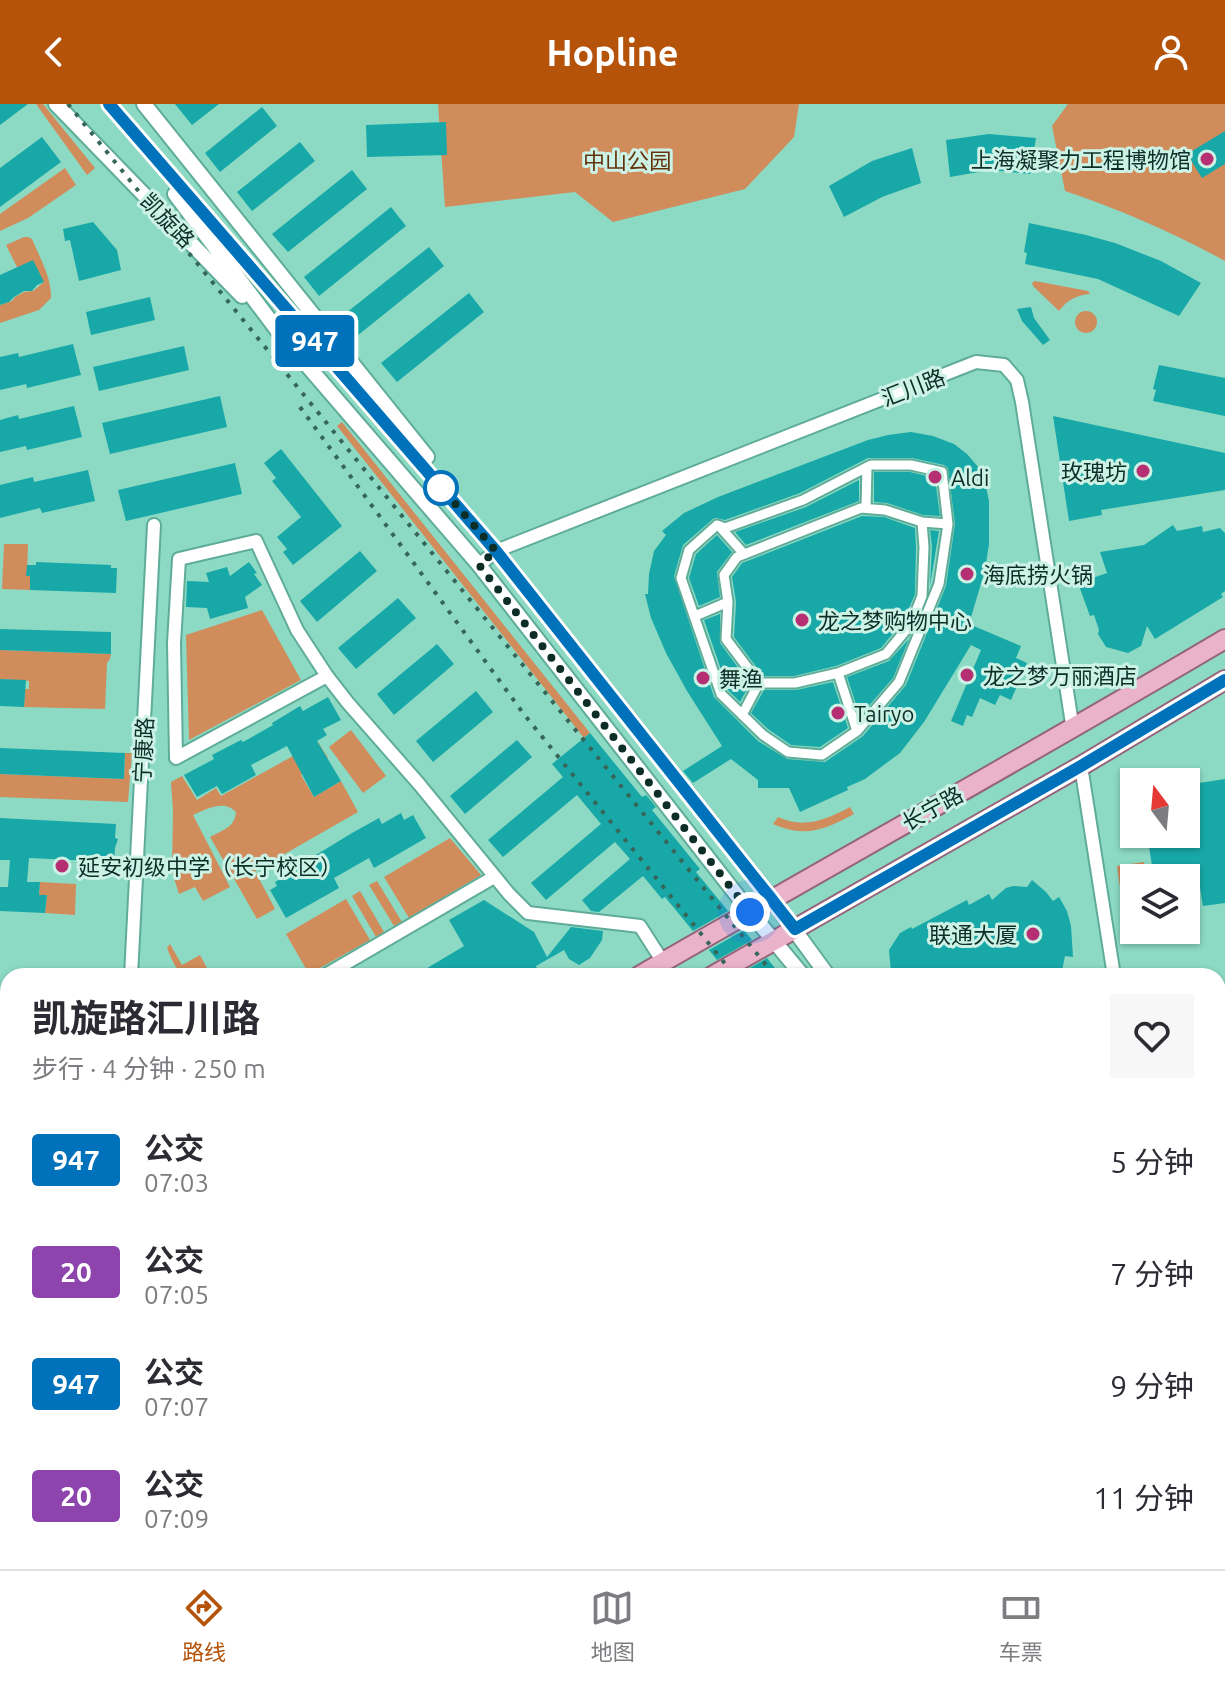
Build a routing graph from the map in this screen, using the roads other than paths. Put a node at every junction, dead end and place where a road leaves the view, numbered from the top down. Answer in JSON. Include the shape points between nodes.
{"nodes":[{"id":1,"x":56,"y":104,"type":"edge"},
{"id":2,"x":109,"y":104,"type":"edge"},
{"id":3,"x":144,"y":104,"type":"edge"},
{"id":4,"x":281,"y":335,"type":"junction"},
{"id":5,"x":867,"y":467,"type":"junction"},
{"id":6,"x":866,"y":508,"type":"junction"},
{"id":7,"x":922,"y":522,"type":"junction"},
{"id":8,"x":948,"y":524,"type":"junction"},
{"id":9,"x":154,"y":525,"type":"dead end"},
{"id":10,"x":717,"y":525,"type":"junction"},
{"id":11,"x":480,"y":533,"type":"junction"},
{"id":12,"x":496,"y":551,"type":"junction"},
{"id":13,"x":744,"y":554,"type":"junction"},
{"id":14,"x":479,"y":565,"type":"junction"},
{"id":15,"x":728,"y":602,"type":"junction"},
{"id":16,"x":695,"y":616,"type":"junction"},
{"id":17,"x":1225,"y":639,"type":"edge"},
{"id":18,"x":838,"y":673,"type":"junction"},
{"id":19,"x":327,"y":676,"type":"junction"},
{"id":20,"x":1225,"y":680,"type":"edge"},
{"id":21,"x":759,"y":683,"type":"junction"},
{"id":22,"x":742,"y":715,"type":"junction"},
{"id":23,"x":1073,"y":730,"type":"junction"},
{"id":24,"x":857,"y":731,"type":"junction"},
{"id":25,"x":1081,"y":766,"type":"junction"},
{"id":26,"x":494,"y":877,"type":"junction"},
{"id":27,"x":771,"y":898,"type":"junction"},
{"id":28,"x":750,"y":912,"type":"junction"},
{"id":29,"x":795,"y":929,"type":"junction"},
{"id":30,"x":774,"y":941,"type":"junction"},
{"id":31,"x":663,"y":962,"type":"junction"},
{"id":32,"x":131,"y":968,"type":"edge"},
{"id":33,"x":338,"y":968,"type":"edge"},
{"id":34,"x":653,"y":968,"type":"edge"},
{"id":35,"x":726,"y":968,"type":"edge"},
{"id":36,"x":796,"y":968,"type":"edge"},
{"id":37,"x":822,"y":968,"type":"edge"},
{"id":38,"x":1113,"y":968,"type":"edge"}],
"edges":[{"from":1,"to":4,"type":"street","name":"凯旋路"},
{"from":2,"to":4,"type":"street","name":"凯旋路"},
{"from":2,"to":11,"type":"street","name":"凯旋路"},
{"from":3,"to":11,"type":"street","name":"凯旋路","via":[[446,482]]},
{"from":4,"to":14,"type":"street","name":"凯旋路"},
{"from":5,"to":6,"type":"street"},
{"from":5,"to":8,"type":"street","via":[[911,465],[942,472]]},
{"from":5,"to":10,"type":"street","via":[[803,500],[725,528]]},
{"from":6,"to":7,"type":"street"},
{"from":6,"to":13,"type":"street"},
{"from":7,"to":8,"type":"street"},
{"from":7,"to":18,"type":"street","via":[[922,596],[911,624],[886,654]]},
{"from":8,"to":24,"type":"street","via":[[939,584],[899,682]]},
{"from":9,"to":32,"type":"street","name":"宁康路"},
{"from":10,"to":13,"type":"street"},
{"from":10,"to":16,"type":"street","via":[[689,550],[681,578]]},
{"from":11,"to":12,"type":"street","name":"凯旋路"},
{"from":12,"to":14,"type":"street","name":"汇川路"},
{"from":12,"to":23,"type":"street","name":"汇川路","via":[[976,362],[1004,365],[1017,380],[1022,402]]},
{"from":12,"to":27,"type":"street","name":"凯旋路"},
{"from":13,"to":15,"type":"street","via":[[724,575]]},
{"from":14,"to":28,"type":"street","name":"凯旋路"},
{"from":15,"to":16,"type":"street"},
{"from":15,"to":21,"type":"street","via":[[726,639]]},
{"from":16,"to":22,"type":"street","via":[[721,694]]},
{"from":17,"to":23,"type":"main road","name":"长宁路"},
{"from":18,"to":21,"type":"street","via":[[795,683]]},
{"from":18,"to":24,"type":"street"},
{"from":19,"to":19,"type":"street","via":[[176,758],[179,559],[256,541],[297,630]]},
{"from":19,"to":26,"type":"street"},
{"from":20,"to":25,"type":"main road","name":"长宁路"},
{"from":21,"to":22,"type":"street"},
{"from":22,"to":24,"type":"street","via":[[788,752],[822,755]]},
{"from":23,"to":27,"type":"main road","name":"长宁路"},
{"from":25,"to":29,"type":"main road","name":"长宁路"},
{"from":25,"to":38,"type":"street"},
{"from":26,"to":31,"type":"street","via":[[528,913],[640,926]]},
{"from":26,"to":33,"type":"street"},
{"from":27,"to":28,"type":"main road","name":"长宁路"},
{"from":27,"to":29,"type":"street","name":"凯旋路"},
{"from":28,"to":30,"type":"street","name":"凯旋路"},
{"from":28,"to":31,"type":"main road","name":"长宁路"},
{"from":29,"to":30,"type":"main road","name":"长宁路"},
{"from":29,"to":37,"type":"street","name":"凯旋路"},
{"from":30,"to":35,"type":"main road","name":"长宁路"},
{"from":30,"to":36,"type":"street","name":"凯旋路"},
{"from":31,"to":34,"type":"main road","name":"长宁路"}]}
